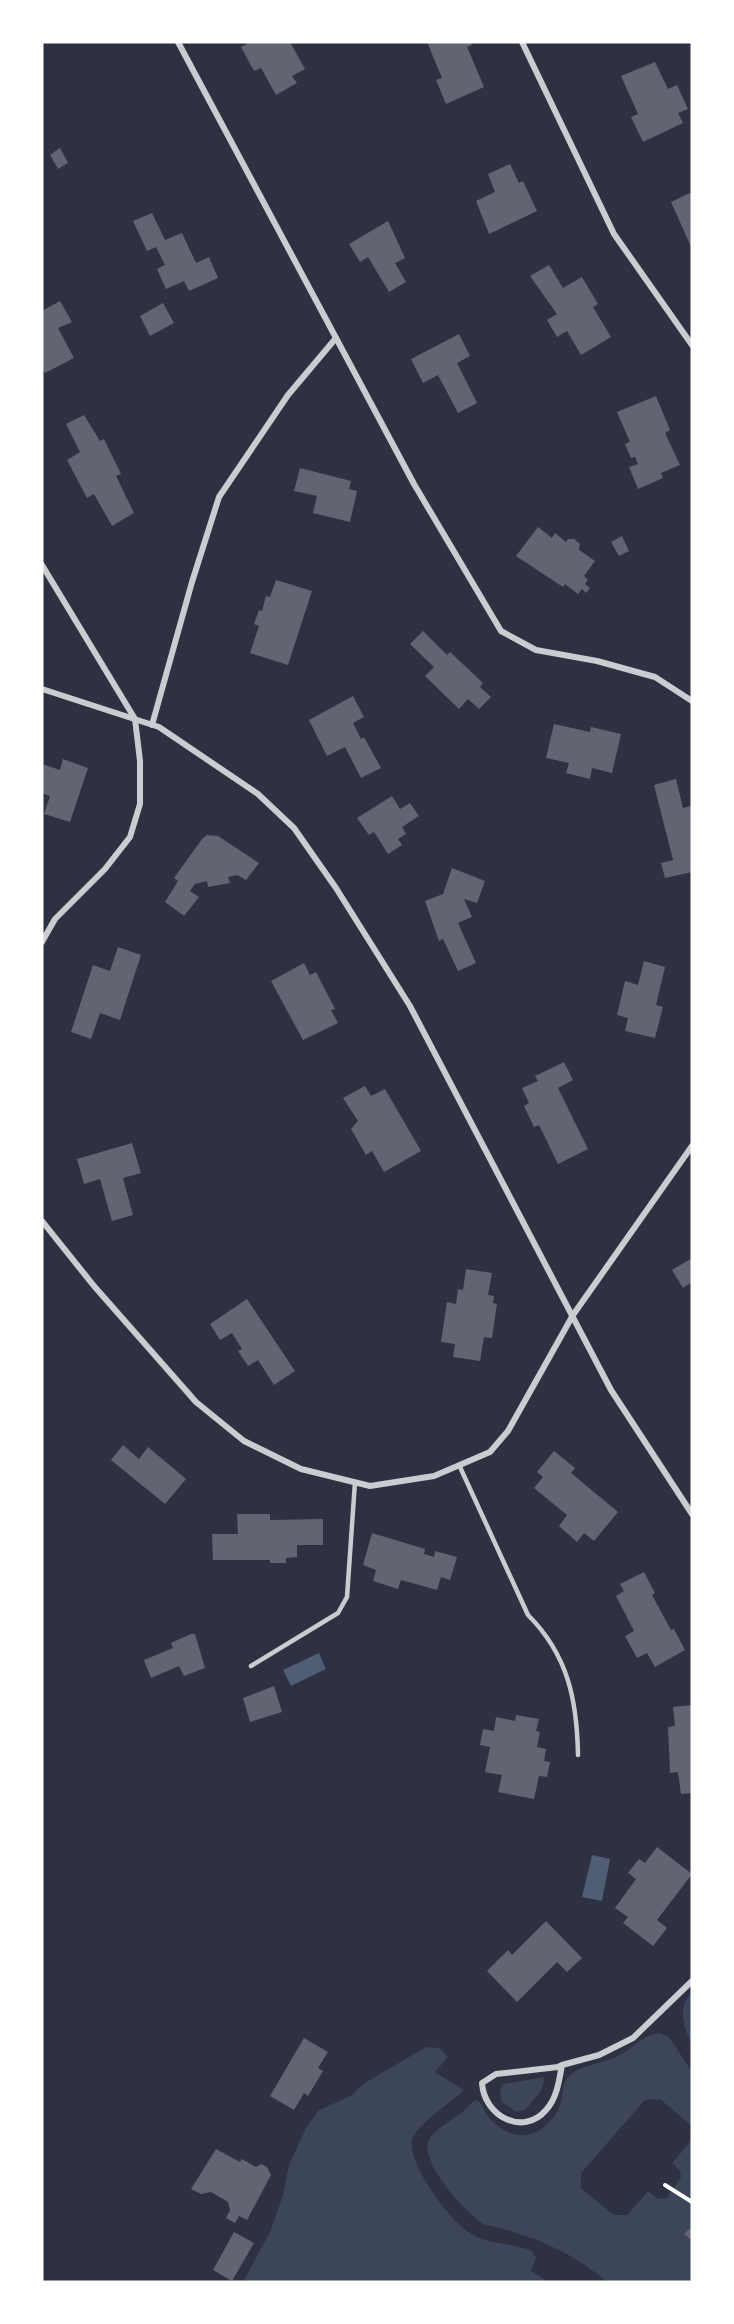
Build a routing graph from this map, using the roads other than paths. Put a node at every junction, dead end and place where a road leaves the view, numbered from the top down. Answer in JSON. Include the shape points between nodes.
{"nodes":[{"id":1,"x":178,"y":42,"type":"edge"},
{"id":2,"x":522,"y":42,"type":"edge"},
{"id":3,"x":336,"y":338,"type":"junction"},
{"id":4,"x":692,"y":345,"type":"edge"},
{"id":5,"x":42,"y":565,"type":"edge"},
{"id":6,"x":42,"y":689,"type":"edge"},
{"id":7,"x":692,"y":700,"type":"edge"},
{"id":8,"x":135,"y":719,"type":"junction"},
{"id":9,"x":152,"y":725,"type":"junction"},
{"id":10,"x":42,"y":942,"type":"edge"},
{"id":11,"x":692,"y":1146,"type":"edge"},
{"id":12,"x":42,"y":1221,"type":"edge"},
{"id":13,"x":573,"y":1315,"type":"junction"},
{"id":14,"x":459,"y":1467,"type":"junction"},
{"id":15,"x":355,"y":1482,"type":"junction"},
{"id":16,"x":692,"y":1514,"type":"edge"},
{"id":17,"x":251,"y":1666,"type":"dead end"},
{"id":18,"x":578,"y":1755,"type":"dead end"},
{"id":19,"x":692,"y":1981,"type":"edge"},
{"id":20,"x":562,"y":2065,"type":"junction"}],
"edges":[{"from":1,"to":3,"type":"street"},
{"from":2,"to":4,"type":"street","via":[[614,234]]},
{"from":3,"to":7,"type":"street","via":[[414,484],[501,631],[536,650],[655,677]]},
{"from":3,"to":9,"type":"street","via":[[288,395],[219,497]]},
{"from":5,"to":8,"type":"street"},
{"from":6,"to":8,"type":"street"},
{"from":8,"to":9,"type":"street"},
{"from":8,"to":10,"type":"street","via":[[140,804],[130,837],[105,869],[55,919]]},
{"from":9,"to":13,"type":"street","via":[[258,794],[294,828],[410,1006]]},
{"from":11,"to":13,"type":"street"},
{"from":12,"to":15,"type":"street","via":[[196,1402],[244,1441],[301,1469]]},
{"from":13,"to":14,"type":"street","via":[[508,1431],[490,1452]]},
{"from":13,"to":16,"type":"street","via":[[611,1390]]},
{"from":14,"to":15,"type":"street","via":[[434,1476],[370,1486]]},
{"from":14,"to":18,"type":"lane","via":[[528,1615],[545,1632],[564,1663],[578,1730]]},
{"from":15,"to":17,"type":"lane","via":[[348,1597],[338,1613]]},
{"from":19,"to":20,"type":"street","via":[[633,2038],[599,2055]]},
{"from":20,"to":20,"type":"street","via":[[496,2074],[482,2083],[482,2089],[489,2103],[506,2120],[528,2123],[543,2113],[555,2097]]}]}
